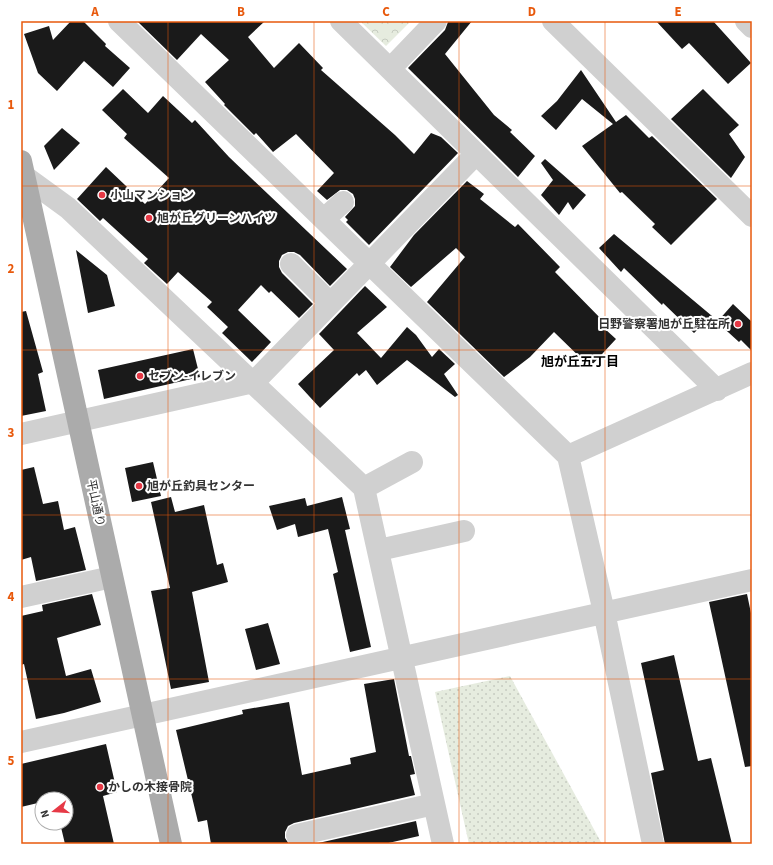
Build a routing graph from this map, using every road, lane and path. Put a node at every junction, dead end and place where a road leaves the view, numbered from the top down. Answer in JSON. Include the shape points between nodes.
{"nodes":[{"id":1,"x":120,"y":21,"type":"edge"},
{"id":2,"x":340,"y":21,"type":"edge"},
{"id":3,"x":436,"y":21,"type":"edge"},
{"id":4,"x":553,"y":21,"type":"edge"},
{"id":5,"x":746,"y":21,"type":"edge"},
{"id":6,"x":752,"y":27,"type":"edge"},
{"id":7,"x":390,"y":69,"type":"junction"},
{"id":8,"x":476,"y":154,"type":"junction"},
{"id":9,"x":23,"y":169,"type":"edge"},
{"id":10,"x":343,"y":202,"type":"dead end"},
{"id":11,"x":752,"y":216,"type":"edge"},
{"id":12,"x":324,"y":219,"type":"junction"},
{"id":13,"x":369,"y":263,"type":"junction"},
{"id":14,"x":291,"y":264,"type":"dead end"},
{"id":15,"x":330,"y":303,"type":"junction"},
{"id":16,"x":752,"y":373,"type":"edge"},
{"id":17,"x":254,"y":382,"type":"junction"},
{"id":18,"x":717,"y":390,"type":"junction"},
{"id":19,"x":78,"y":421,"type":"junction"},
{"id":20,"x":21,"y":434,"type":"edge"},
{"id":21,"x":568,"y":456,"type":"junction"},
{"id":22,"x":412,"y":462,"type":"dead end"},
{"id":23,"x":364,"y":488,"type":"junction"},
{"id":24,"x":464,"y":531,"type":"dead end"},
{"id":25,"x":379,"y":550,"type":"junction"},
{"id":26,"x":112,"y":577,"type":"junction"},
{"id":27,"x":752,"y":580,"type":"edge"},
{"id":28,"x":21,"y":597,"type":"edge"},
{"id":29,"x":604,"y":612,"type":"junction"},
{"id":30,"x":402,"y":658,"type":"junction"},
{"id":31,"x":142,"y":714,"type":"junction"},
{"id":32,"x":21,"y":742,"type":"edge"},
{"id":33,"x":434,"y":804,"type":"junction"},
{"id":34,"x":297,"y":835,"type":"dead end"},
{"id":35,"x":171,"y":844,"type":"edge"},
{"id":36,"x":443,"y":844,"type":"edge"},
{"id":37,"x":653,"y":844,"type":"edge"}],
"edges":[{"from":1,"to":12,"type":"street"},
{"from":2,"to":7,"type":"street"},
{"from":3,"to":7,"type":"street"},
{"from":4,"to":11,"type":"street"},
{"from":5,"to":6,"type":"street"},
{"from":7,"to":8,"type":"street"},
{"from":8,"to":13,"type":"street"},
{"from":8,"to":18,"type":"street"},
{"from":9,"to":17,"type":"street"},
{"from":9,"to":19,"type":"main road","name":"平山通り"},
{"from":10,"to":12,"type":"street"},
{"from":12,"to":13,"type":"street"},
{"from":13,"to":15,"type":"street"},
{"from":13,"to":21,"type":"street"},
{"from":14,"to":15,"type":"street"},
{"from":15,"to":17,"type":"street"},
{"from":16,"to":18,"type":"street"},
{"from":17,"to":19,"type":"street"},
{"from":17,"to":23,"type":"street"},
{"from":18,"to":21,"type":"street"},
{"from":19,"to":20,"type":"street"},
{"from":19,"to":26,"type":"main road","name":"平山通り"},
{"from":21,"to":29,"type":"street"},
{"from":22,"to":23,"type":"street"},
{"from":23,"to":25,"type":"street"},
{"from":24,"to":25,"type":"street"},
{"from":25,"to":30,"type":"street"},
{"from":26,"to":28,"type":"street"},
{"from":26,"to":31,"type":"main road","name":"平山通り"},
{"from":27,"to":29,"type":"street"},
{"from":29,"to":30,"type":"street"},
{"from":29,"to":37,"type":"street"},
{"from":30,"to":31,"type":"street"},
{"from":30,"to":33,"type":"street"},
{"from":31,"to":32,"type":"street"},
{"from":31,"to":35,"type":"main road","name":"平山通り"},
{"from":33,"to":34,"type":"street"},
{"from":33,"to":36,"type":"street"}]}
